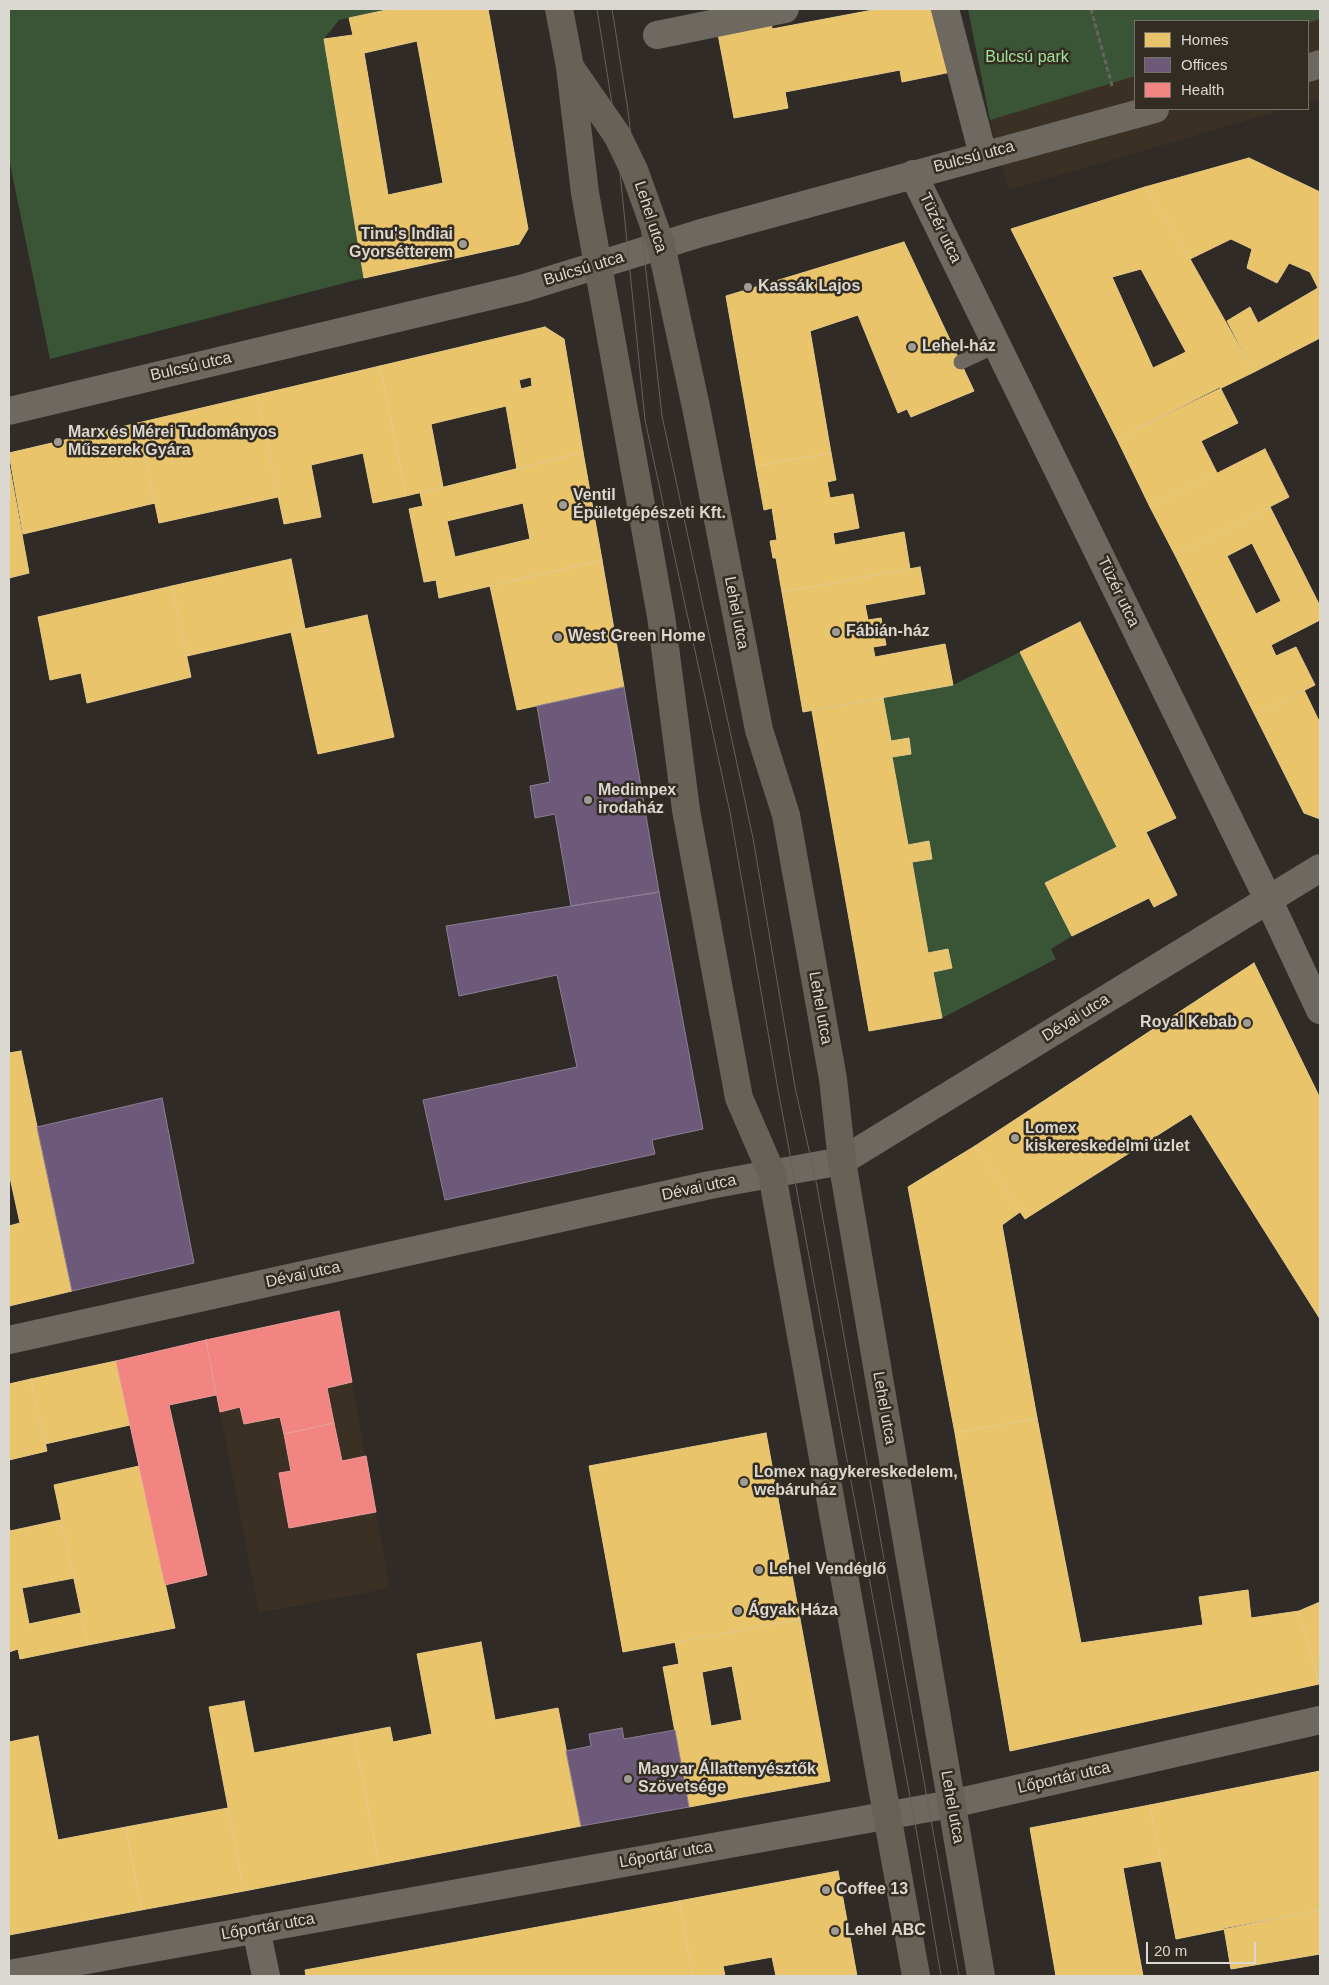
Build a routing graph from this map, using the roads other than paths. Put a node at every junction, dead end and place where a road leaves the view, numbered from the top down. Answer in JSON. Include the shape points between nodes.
{"nodes":[{"id":1,"x":559,"y":9,"type":"edge"},
{"id":2,"x":785,"y":9,"type":"edge"},
{"id":3,"x":945,"y":9,"type":"edge"},
{"id":4,"x":657,"y":35,"type":"dead end"},
{"id":5,"x":570,"y":67,"type":"junction"},
{"id":6,"x":1151,"y":110,"type":"edge"},
{"id":7,"x":983,"y":155,"type":"junction"},
{"id":8,"x":913,"y":174,"type":"junction"},
{"id":9,"x":661,"y":245,"type":"junction"},
{"id":10,"x":598,"y":263,"type":"junction"},
{"id":11,"x":997,"y":345,"type":"junction"},
{"id":12,"x":960,"y":362,"type":"dead end"},
{"id":13,"x":9,"y":411,"type":"edge"},
{"id":14,"x":1320,"y":868,"type":"edge"},
{"id":15,"x":1268,"y":899,"type":"junction"},
{"id":16,"x":1320,"y":1010,"type":"edge"},
{"id":17,"x":842,"y":1162,"type":"junction"},
{"id":18,"x":772,"y":1174,"type":"junction"},
{"id":19,"x":9,"y":1340,"type":"edge"},
{"id":20,"x":1320,"y":1720,"type":"edge"},
{"id":21,"x":951,"y":1804,"type":"junction"},
{"id":22,"x":888,"y":1816,"type":"junction"},
{"id":23,"x":256,"y":1929,"type":"junction"},
{"id":24,"x":9,"y":1974,"type":"edge"},
{"id":25,"x":266,"y":1976,"type":"edge"},
{"id":26,"x":916,"y":1976,"type":"edge"},
{"id":27,"x":981,"y":1976,"type":"edge"}],
"edges":[{"from":1,"to":5,"type":"main road","name":"Lehel utca"},
{"from":2,"to":4,"type":"street"},
{"from":3,"to":7,"type":"street"},
{"from":5,"to":9,"type":"main road","name":"Lehel utca","via":[[617,135],[634,170]]},
{"from":5,"to":10,"type":"main road","name":"Lehel utca","via":[[580,160]]},
{"from":6,"to":7,"type":"street","name":"Bulcsú utca"},
{"from":7,"to":8,"type":"street","name":"Bulcsú utca"},
{"from":8,"to":9,"type":"street","name":"Bulcsú utca"},
{"from":8,"to":11,"type":"street","name":"Tüzér utca"},
{"from":9,"to":10,"type":"street","name":"Bulcsú utca"},
{"from":9,"to":17,"type":"main road","name":"Lehel utca","via":[[759,730],[786,815],[833,1079]]},
{"from":10,"to":13,"type":"street","name":"Bulcsú utca","via":[[524,288]]},
{"from":10,"to":18,"type":"main road","name":"Lehel utca","via":[[661,616],[686,810],[738,1098]]},
{"from":11,"to":12,"type":"lane"},
{"from":11,"to":15,"type":"street","name":"Tüzér utca"},
{"from":14,"to":15,"type":"street","name":"Dévai utca"},
{"from":15,"to":16,"type":"street","name":"Tüzér utca"},
{"from":15,"to":17,"type":"street","name":"Dévai utca"},
{"from":17,"to":18,"type":"street","name":"Dévai utca"},
{"from":17,"to":21,"type":"main road","name":"Lehel utca"},
{"from":18,"to":19,"type":"street","name":"Dévai utca"},
{"from":18,"to":22,"type":"main road","name":"Lehel utca"},
{"from":20,"to":21,"type":"street","name":"Lőportár utca"},
{"from":21,"to":22,"type":"street","name":"Lőportár utca"},
{"from":21,"to":27,"type":"main road","name":"Lehel utca"},
{"from":22,"to":23,"type":"street","name":"Lőportár utca"},
{"from":22,"to":26,"type":"main road","name":"Lehel utca"},
{"from":23,"to":24,"type":"street","name":"Lőportár utca"},
{"from":23,"to":25,"type":"street"}]}
